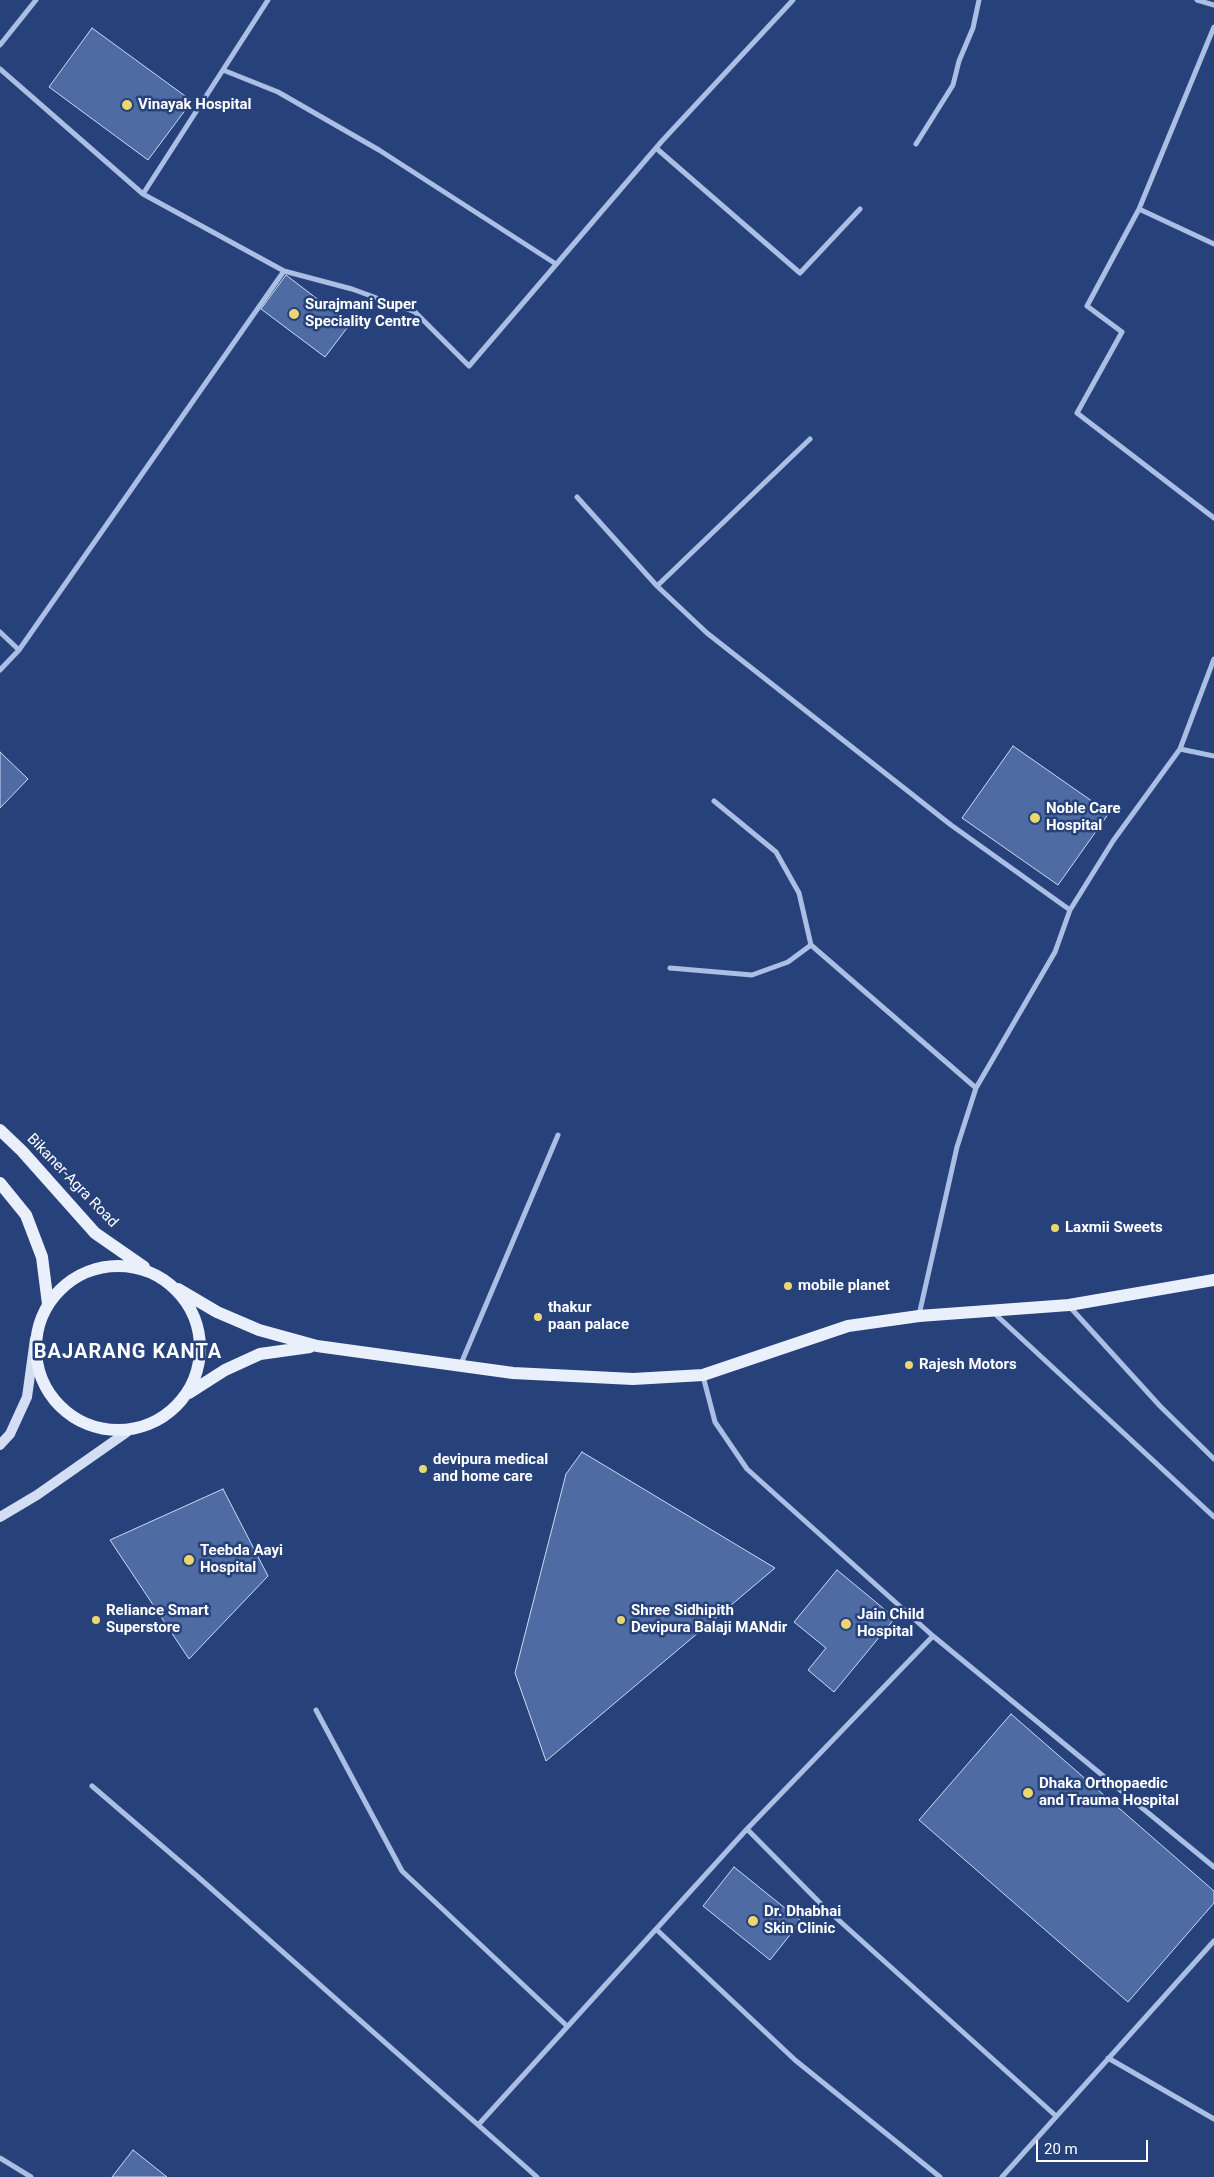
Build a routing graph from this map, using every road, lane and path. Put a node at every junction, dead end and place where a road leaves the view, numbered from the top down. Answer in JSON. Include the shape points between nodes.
{"nodes":[{"id":1,"x":36,"y":0,"type":"edge"},
{"id":2,"x":268,"y":0,"type":"edge"},
{"id":3,"x":793,"y":0,"type":"edge"},
{"id":4,"x":979,"y":0,"type":"edge"},
{"id":5,"x":1197,"y":0,"type":"edge"},
{"id":6,"x":1214,"y":5,"type":"edge"},
{"id":7,"x":1214,"y":27,"type":"edge"},
{"id":8,"x":0,"y":44,"type":"edge"},
{"id":9,"x":0,"y":69,"type":"edge"},
{"id":10,"x":223,"y":70,"type":"junction"},
{"id":11,"x":916,"y":144,"type":"dead end"},
{"id":12,"x":656,"y":148,"type":"junction"},
{"id":13,"x":143,"y":194,"type":"junction"},
{"id":14,"x":860,"y":209,"type":"dead end"},
{"id":15,"x":1139,"y":209,"type":"junction"},
{"id":16,"x":1214,"y":244,"type":"edge"},
{"id":17,"x":556,"y":264,"type":"junction"},
{"id":18,"x":284,"y":271,"type":"junction"},
{"id":19,"x":810,"y":439,"type":"dead end"},
{"id":20,"x":577,"y":498,"type":"dead end"},
{"id":21,"x":1214,"y":518,"type":"edge"},
{"id":22,"x":658,"y":586,"type":"junction"},
{"id":23,"x":0,"y":632,"type":"edge"},
{"id":24,"x":19,"y":650,"type":"junction"},
{"id":25,"x":1214,"y":659,"type":"edge"},
{"id":26,"x":0,"y":670,"type":"edge"},
{"id":27,"x":1180,"y":749,"type":"junction"},
{"id":28,"x":1214,"y":756,"type":"edge"},
{"id":29,"x":714,"y":801,"type":"dead end"},
{"id":30,"x":1070,"y":910,"type":"junction"},
{"id":31,"x":811,"y":945,"type":"junction"},
{"id":32,"x":670,"y":968,"type":"dead end"},
{"id":33,"x":976,"y":1088,"type":"junction"},
{"id":34,"x":0,"y":1130,"type":"edge"},
{"id":35,"x":558,"y":1135,"type":"dead end"},
{"id":36,"x":0,"y":1183,"type":"edge"},
{"id":37,"x":146,"y":1269,"type":"junction"},
{"id":38,"x":1214,"y":1280,"type":"edge"},
{"id":39,"x":178,"y":1289,"type":"junction"},
{"id":40,"x":48,"y":1304,"type":"junction"},
{"id":41,"x":1069,"y":1305,"type":"junction"},
{"id":42,"x":993,"y":1312,"type":"junction"},
{"id":43,"x":919,"y":1316,"type":"junction"},
{"id":44,"x":35,"y":1339,"type":"junction"},
{"id":45,"x":317,"y":1346,"type":"junction"},
{"id":46,"x":460,"y":1366,"type":"junction"},
{"id":47,"x":702,"y":1375,"type":"junction"},
{"id":48,"x":189,"y":1393,"type":"junction"},
{"id":49,"x":127,"y":1432,"type":"junction"},
{"id":50,"x":0,"y":1445,"type":"edge"},
{"id":51,"x":1214,"y":1459,"type":"edge"},
{"id":52,"x":1214,"y":1516,"type":"edge"},
{"id":53,"x":0,"y":1517,"type":"edge"},
{"id":54,"x":933,"y":1636,"type":"junction"},
{"id":55,"x":316,"y":1710,"type":"dead end"},
{"id":56,"x":92,"y":1786,"type":"dead end"},
{"id":57,"x":746,"y":1829,"type":"junction"},
{"id":58,"x":1214,"y":1867,"type":"edge"},
{"id":59,"x":657,"y":1930,"type":"junction"},
{"id":60,"x":1214,"y":1941,"type":"edge"},
{"id":61,"x":567,"y":2026,"type":"junction"},
{"id":62,"x":1108,"y":2058,"type":"junction"},
{"id":63,"x":1056,"y":2116,"type":"junction"},
{"id":64,"x":1214,"y":2119,"type":"edge"},
{"id":65,"x":479,"y":2124,"type":"junction"},
{"id":66,"x":0,"y":2158,"type":"edge"},
{"id":67,"x":30,"y":2177,"type":"edge"},
{"id":68,"x":536,"y":2177,"type":"edge"},
{"id":69,"x":940,"y":2177,"type":"edge"},
{"id":70,"x":1002,"y":2177,"type":"edge"}],
"edges":[{"from":1,"to":8,"type":"street"},
{"from":2,"to":10,"type":"street"},
{"from":3,"to":12,"type":"street"},
{"from":4,"to":11,"type":"street","via":[[953,85]]},
{"from":5,"to":6,"type":"street"},
{"from":7,"to":15,"type":"street"},
{"from":9,"to":13,"type":"street"},
{"from":10,"to":13,"type":"street"},
{"from":10,"to":17,"type":"street","via":[[278,92],[379,150]]},
{"from":12,"to":14,"type":"street","via":[[800,273]]},
{"from":12,"to":17,"type":"street"},
{"from":13,"to":18,"type":"street"},
{"from":15,"to":16,"type":"street"},
{"from":15,"to":21,"type":"street","via":[[1087,306],[1122,332],[1077,413]]},
{"from":17,"to":18,"type":"street","via":[[469,366],[415,312],[352,289]]},
{"from":18,"to":24,"type":"street"},
{"from":19,"to":22,"type":"street"},
{"from":20,"to":22,"type":"street"},
{"from":22,"to":30,"type":"street","via":[[707,633],[951,824]]},
{"from":23,"to":24,"type":"street"},
{"from":24,"to":26,"type":"street"},
{"from":25,"to":27,"type":"street"},
{"from":27,"to":28,"type":"street"},
{"from":27,"to":30,"type":"street","via":[[1113,841]]},
{"from":29,"to":31,"type":"street","via":[[776,852],[799,893]]},
{"from":30,"to":33,"type":"street","via":[[1055,952]]},
{"from":31,"to":32,"type":"street","via":[[788,962],[752,975]]},
{"from":31,"to":33,"type":"street"},
{"from":33,"to":43,"type":"street","via":[[957,1147]]},
{"from":34,"to":37,"type":"main road","name":"Bikaner-Agra Road","via":[[95,1233]]},
{"from":35,"to":46,"type":"street"},
{"from":36,"to":40,"type":"main road","via":[[26,1215],[42,1256]]},
{"from":37,"to":39,"type":"main road"},
{"from":37,"to":40,"type":"main road","via":[[109,1265],[74,1277]]},
{"from":38,"to":41,"type":"main road"},
{"from":39,"to":45,"type":"main road","via":[[217,1312],[259,1330]]},
{"from":39,"to":48,"type":"main road","via":[[198,1320],[202,1358]]},
{"from":40,"to":44,"type":"main road"},
{"from":41,"to":42,"type":"main road"},
{"from":41,"to":51,"type":"street","via":[[1160,1406]]},
{"from":42,"to":43,"type":"main road"},
{"from":42,"to":52,"type":"street"},
{"from":43,"to":47,"type":"main road","via":[[848,1326]]},
{"from":44,"to":49,"type":"main road","via":[[39,1376],[59,1408],[90,1427]]},
{"from":44,"to":50,"type":"street","via":[[27,1397],[10,1434]]},
{"from":45,"to":46,"type":"main road"},
{"from":45,"to":48,"type":"main road","via":[[260,1354],[225,1370]]},
{"from":46,"to":47,"type":"main road","via":[[513,1373],[633,1379]]},
{"from":47,"to":54,"type":"street","via":[[715,1422],[746,1469]]},
{"from":48,"to":49,"type":"main road","via":[[163,1419]]},
{"from":49,"to":53,"type":"street"},
{"from":54,"to":57,"type":"street"},
{"from":54,"to":58,"type":"street"},
{"from":55,"to":61,"type":"street","via":[[402,1870]]},
{"from":56,"to":65,"type":"street"},
{"from":57,"to":59,"type":"street"},
{"from":57,"to":63,"type":"street","via":[[823,1906]]},
{"from":59,"to":61,"type":"street"},
{"from":59,"to":69,"type":"street","via":[[795,2060]]},
{"from":60,"to":62,"type":"street"},
{"from":61,"to":65,"type":"street"},
{"from":62,"to":63,"type":"street"},
{"from":62,"to":64,"type":"street"},
{"from":63,"to":70,"type":"street"},
{"from":65,"to":68,"type":"street"},
{"from":66,"to":67,"type":"street"}]}
